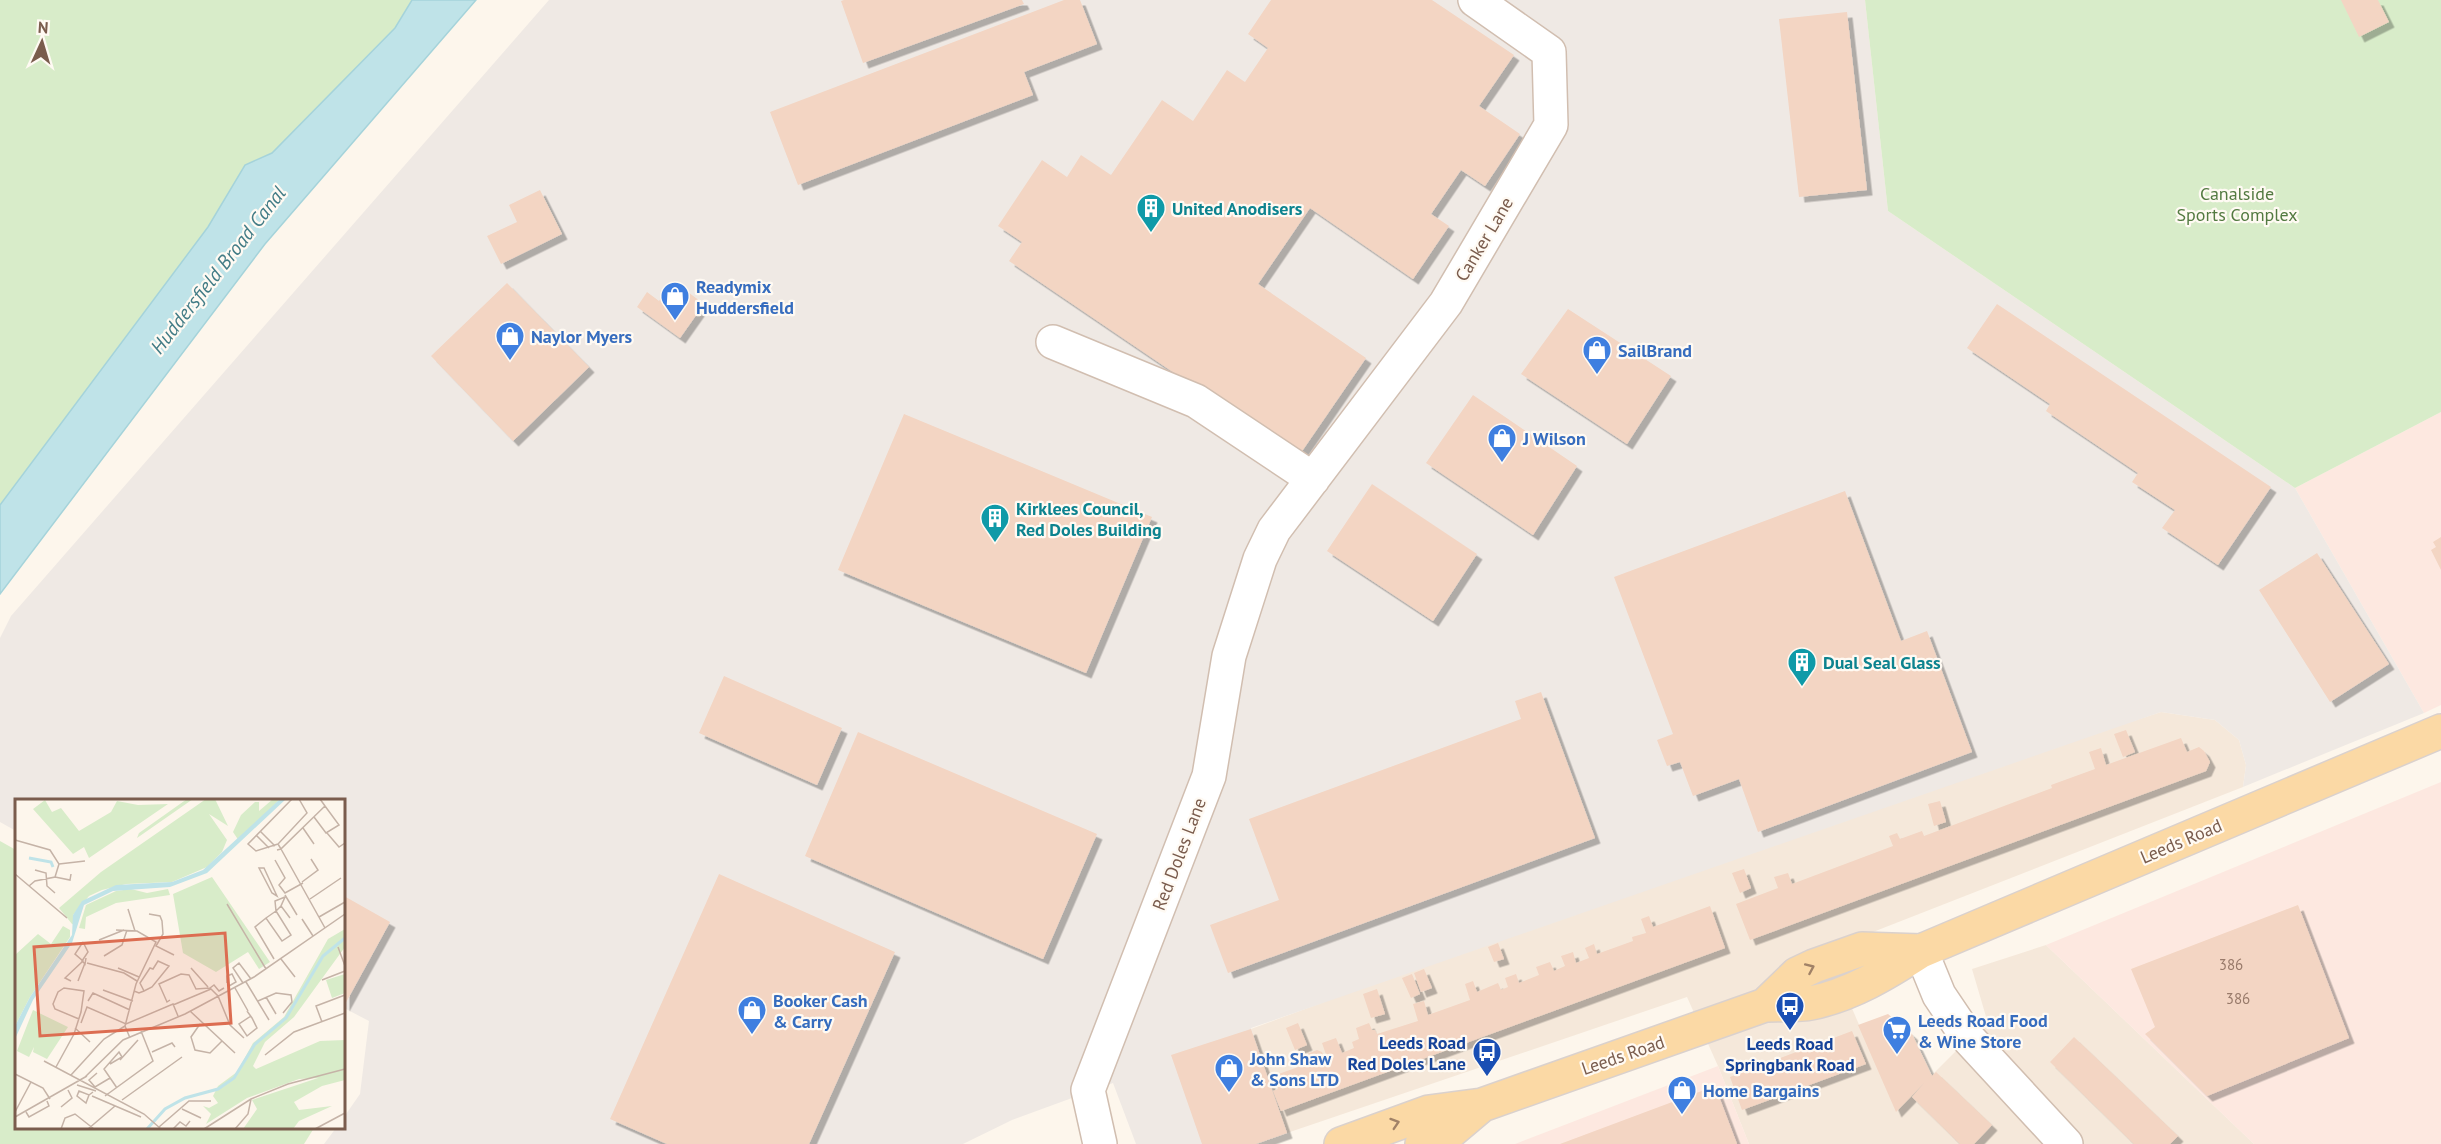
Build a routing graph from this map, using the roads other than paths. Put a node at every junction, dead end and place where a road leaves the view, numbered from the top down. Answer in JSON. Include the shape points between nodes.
{"nodes":[{"id":1,"x":1475,"y":0,"type":"edge"},
{"id":2,"x":1053,"y":342,"type":"dead end"},
{"id":3,"x":1313,"y":479,"type":"junction"},
{"id":4,"x":1260,"y":559,"type":"joint"},
{"id":5,"x":2441,"y":730,"type":"edge"},
{"id":6,"x":1921,"y":951,"type":"junction"},
{"id":7,"x":1482,"y":1105,"type":"junction"},
{"id":8,"x":2049,"y":1138,"type":"edge"},
{"id":9,"x":1100,"y":1144,"type":"edge"},
{"id":10,"x":1341,"y":1144,"type":"edge"},
{"id":11,"x":1422,"y":1144,"type":"edge"}],
"edges":[{"from":1,"to":3,"type":"street","name":"Canker Lane","via":[[1549,52],[1551,125],[1446,303]]},
{"from":2,"to":3,"type":"street","via":[[1196,402]]},
{"from":3,"to":4,"type":"street","name":"Canker Lane","via":[[1274,530]]},
{"from":4,"to":9,"type":"street","name":"Red Doles Lane","via":[[1229,656],[1209,776],[1088,1090]]},
{"from":5,"to":6,"type":"main road","name":"Leeds Road"},
{"from":6,"to":7,"type":"main road","name":"Leeds Road","via":[[1862,949],[1824,962],[1797,974],[1765,1005]]},
{"from":6,"to":8,"type":"street","via":[[1940,994],[1968,1038]]},
{"from":10,"to":7,"type":"main road","name":"Leeds Road","one_way":true,"via":[[1428,1112]]},
{"from":7,"to":11,"type":"main road","name":"Leeds Road","via":[[1444,1137]]}]}
